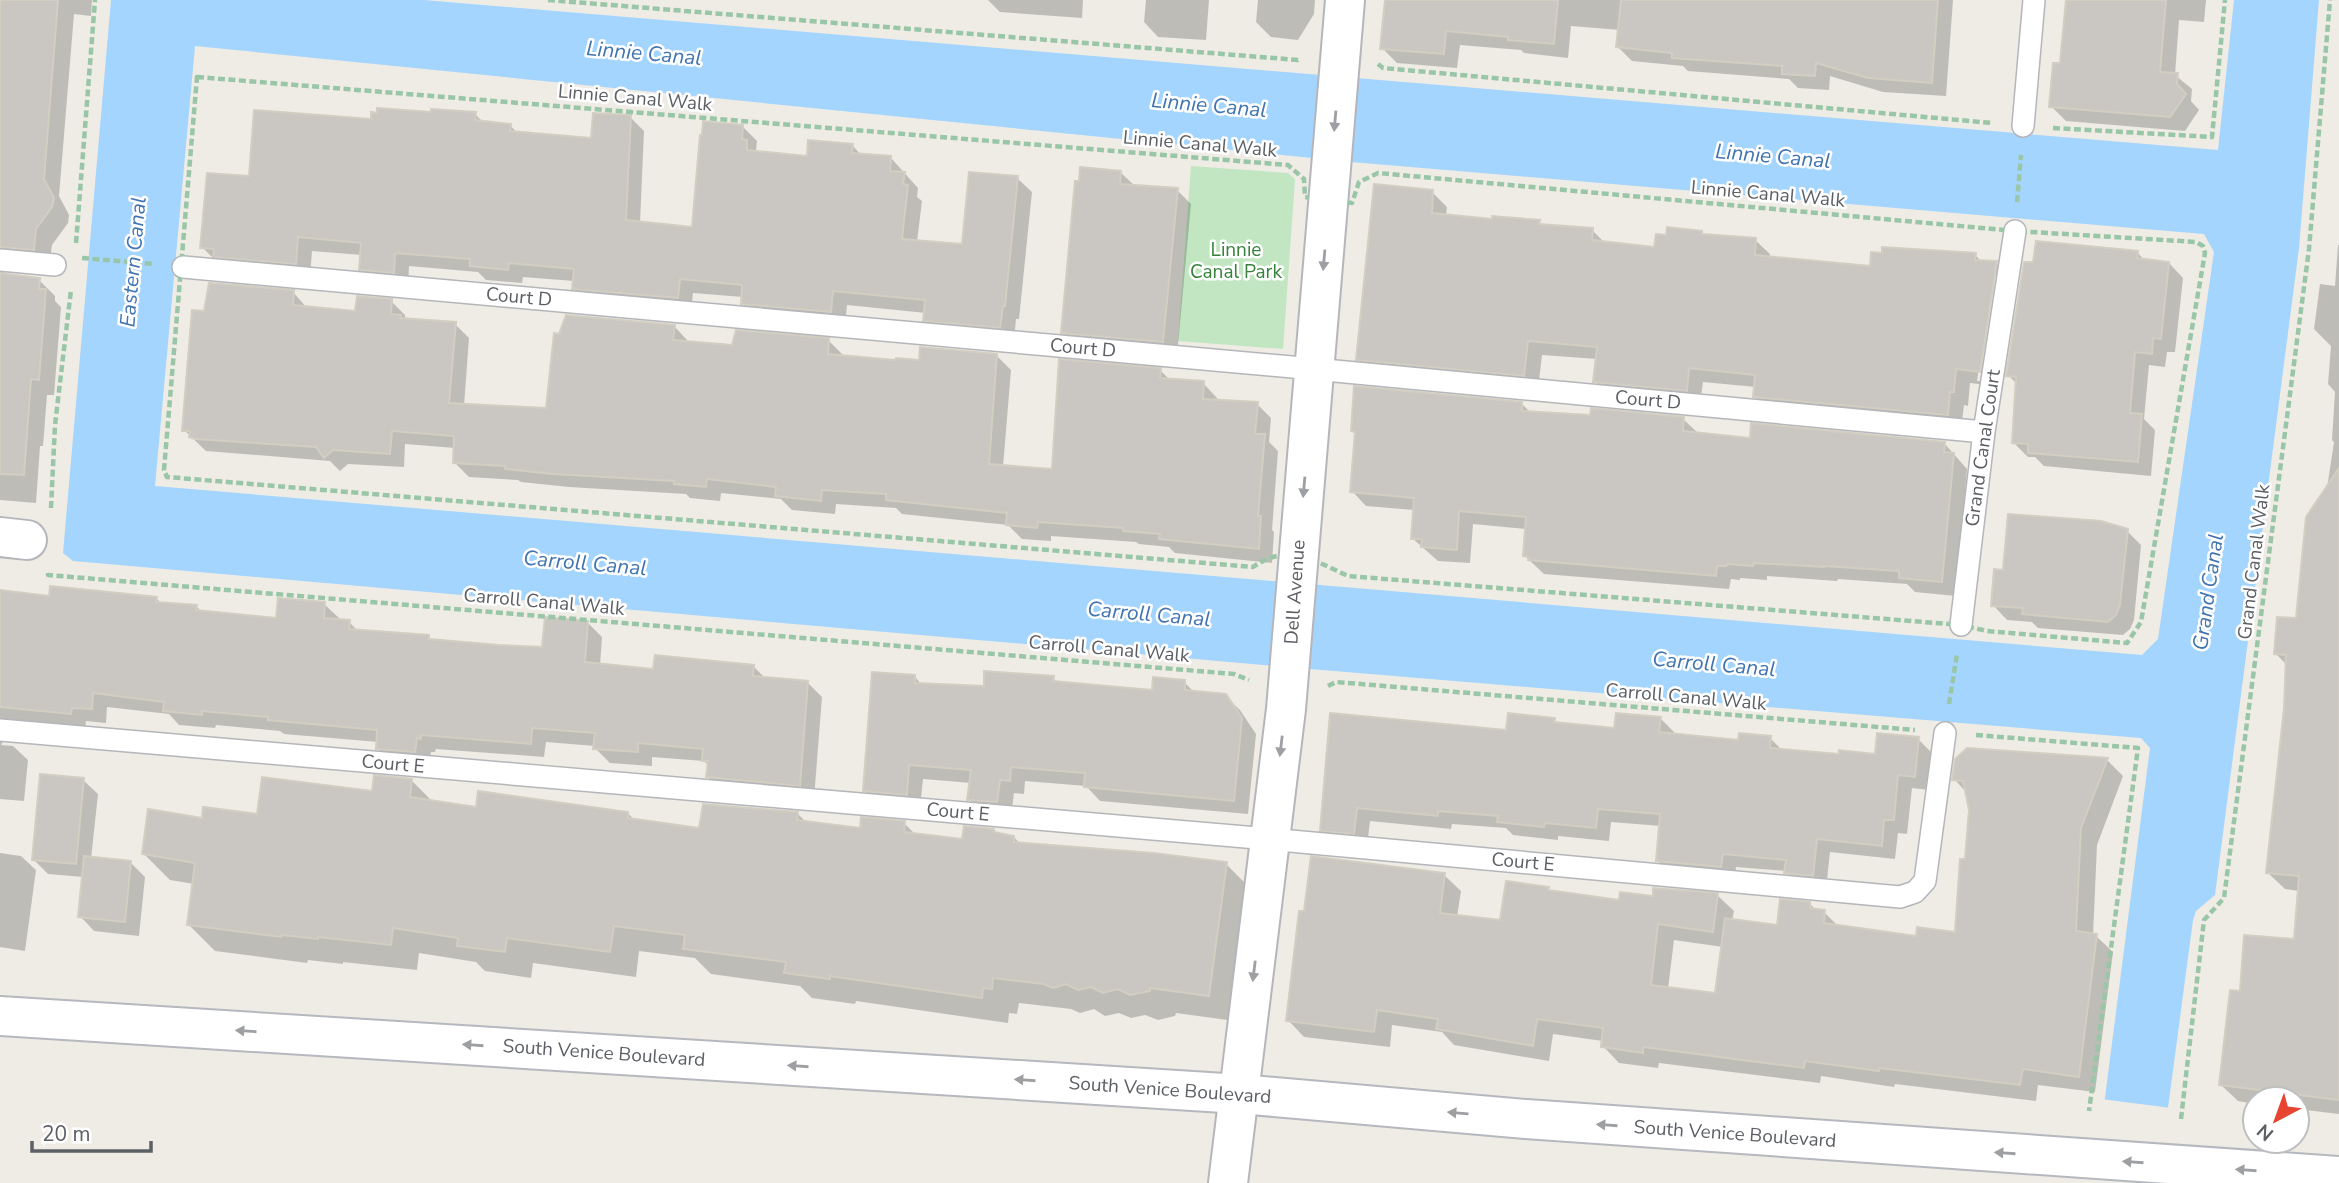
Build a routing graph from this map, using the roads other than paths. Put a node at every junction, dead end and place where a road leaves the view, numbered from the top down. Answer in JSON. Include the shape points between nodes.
{"nodes":[{"id":1,"x":1345,"y":0,"type":"edge"},
{"id":2,"x":2034,"y":0,"type":"edge"},
{"id":3,"x":2023,"y":126,"type":"road end"},
{"id":4,"x":2016,"y":224,"type":"road end"},
{"id":5,"x":0,"y":260,"type":"edge"},
{"id":6,"x":55,"y":265,"type":"dead end"},
{"id":7,"x":176,"y":266,"type":"dead end"},
{"id":8,"x":1314,"y":369,"type":"junction"},
{"id":9,"x":1984,"y":432,"type":"junction"},
{"id":10,"x":1961,"y":625,"type":"road end"},
{"id":11,"x":0,"y":730,"type":"edge"},
{"id":12,"x":1945,"y":733,"type":"road end"},
{"id":13,"x":1269,"y":839,"type":"junction"},
{"id":14,"x":0,"y":1016,"type":"edge"},
{"id":15,"x":1240,"y":1094,"type":"junction"},
{"id":16,"x":2339,"y":1176,"type":"edge"},
{"id":17,"x":1228,"y":1183,"type":"edge"}],
"edges":[{"from":1,"to":8,"type":"main road","name":"Dell Avenue","one_way":true},
{"from":2,"to":3,"type":"lane"},
{"from":4,"to":9,"type":"lane","name":"Grand Canal Court"},
{"from":5,"to":6,"type":"lane"},
{"from":7,"to":8,"type":"lane","name":"Court D"},
{"from":8,"to":9,"type":"lane","name":"Court D"},
{"from":8,"to":13,"type":"main road","name":"Dell Avenue","one_way":true,"via":[[1287,693]]},
{"from":9,"to":10,"type":"lane","name":"Grand Canal Court"},
{"from":11,"to":13,"type":"lane","name":"Court E"},
{"from":12,"to":13,"type":"lane","name":"Court E","via":[[1925,880],[1915,892],[1900,897]]},
{"from":13,"to":15,"type":"main road","name":"Dell Avenue","one_way":true},
{"from":15,"to":14,"type":"main road","name":"South Venice Boulevard","one_way":true},
{"from":16,"to":15,"type":"main road","name":"South Venice Boulevard","one_way":true,"via":[[1526,1119]]},
{"from":15,"to":17,"type":"main road","name":"Dell Avenue"}]}
